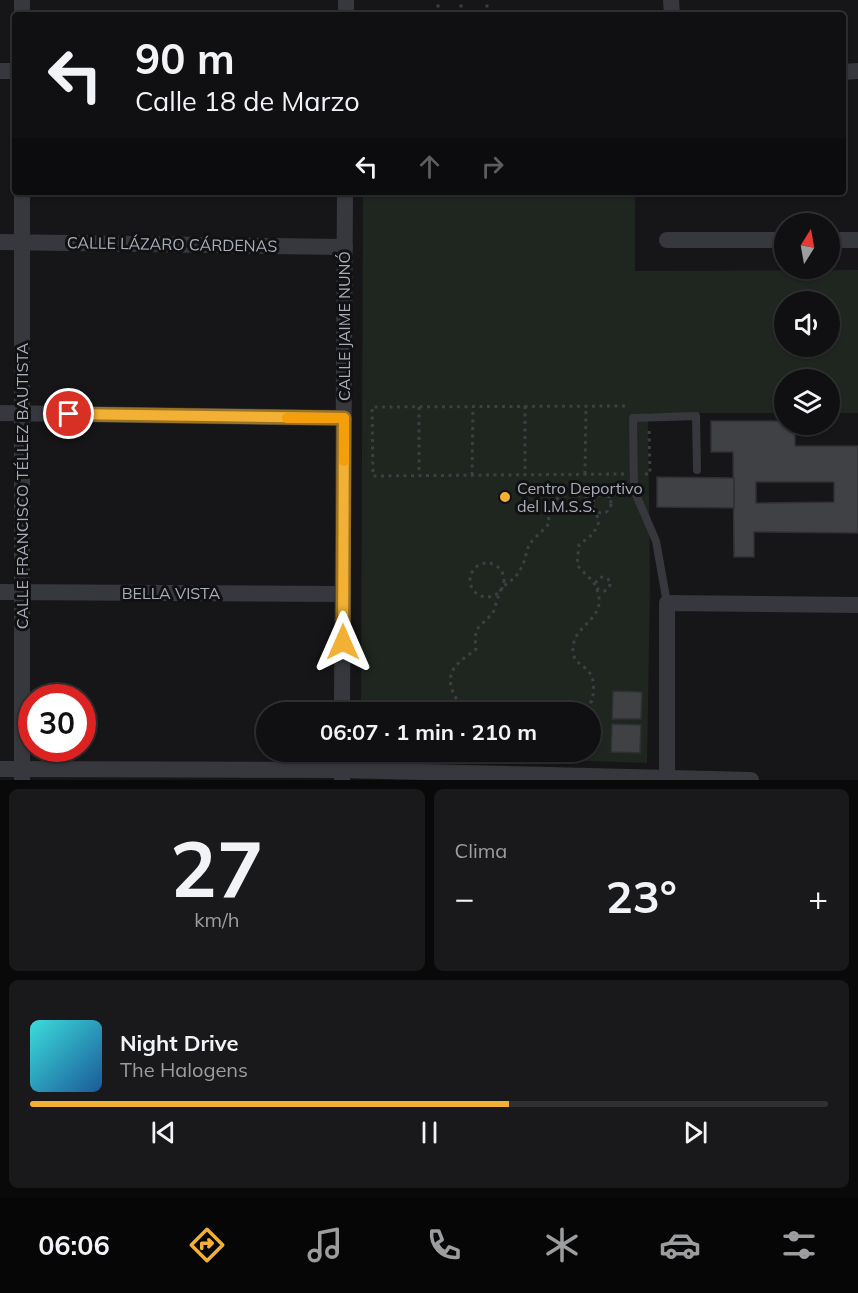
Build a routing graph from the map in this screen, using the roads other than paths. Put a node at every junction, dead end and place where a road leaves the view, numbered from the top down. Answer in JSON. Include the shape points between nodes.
{"nodes":[{"id":1,"x":22,"y":195,"type":"edge"},
{"id":2,"x":345,"y":195,"type":"edge"},
{"id":3,"x":667,"y":240,"type":"dead end"},
{"id":4,"x":774,"y":240,"type":"edge"},
{"id":5,"x":840,"y":240,"type":"edge"},
{"id":6,"x":858,"y":240,"type":"edge"},
{"id":7,"x":0,"y":242,"type":"edge"},
{"id":8,"x":22,"y":242,"type":"junction"},
{"id":9,"x":345,"y":246,"type":"junction"},
{"id":10,"x":0,"y":413,"type":"edge"},
{"id":11,"x":23,"y":413,"type":"junction"},
{"id":12,"x":344,"y":418,"type":"junction"},
{"id":13,"x":696,"y":470,"type":"dead end"},
{"id":14,"x":0,"y":592,"type":"edge"},
{"id":15,"x":22,"y":592,"type":"junction"},
{"id":16,"x":343,"y":594,"type":"junction"},
{"id":17,"x":668,"y":603,"type":"junction"},
{"id":18,"x":858,"y":605,"type":"edge"},
{"id":19,"x":342,"y":702,"type":"edge"},
{"id":20,"x":0,"y":769,"type":"edge"},
{"id":21,"x":22,"y":774,"type":"edge"},
{"id":22,"x":342,"y":775,"type":"edge"},
{"id":23,"x":667,"y":779,"type":"edge"},
{"id":24,"x":751,"y":780,"type":"edge"}],
"edges":[{"from":1,"to":8,"type":"street","name":"CALLE FRANCISCO TÉLLEZ BAUTISTA"},
{"from":2,"to":9,"type":"street","name":"CALLE JAIME NUNÓ"},
{"from":3,"to":4,"type":"street"},
{"from":5,"to":6,"type":"street"},
{"from":7,"to":8,"type":"street","name":"CALLE LÁZARO CÁRDENAS"},
{"from":8,"to":9,"type":"street","name":"CALLE LÁZARO CÁRDENAS"},
{"from":8,"to":11,"type":"street","name":"CALLE FRANCISCO TÉLLEZ BAUTISTA"},
{"from":9,"to":12,"type":"street","name":"CALLE JAIME NUNÓ"},
{"from":10,"to":11,"type":"street"},
{"from":11,"to":12,"type":"street"},
{"from":11,"to":15,"type":"street","name":"CALLE FRANCISCO TÉLLEZ BAUTISTA"},
{"from":12,"to":16,"type":"street","name":"CALLE JAIME NUNÓ"},
{"from":13,"to":17,"type":"lane","via":[[696,416],[633,418],[634,490],[656,541]]},
{"from":14,"to":15,"type":"street","name":"BELLA VISTA"},
{"from":15,"to":16,"type":"street","name":"BELLA VISTA"},
{"from":15,"to":21,"type":"street","name":"CALLE FRANCISCO TÉLLEZ BAUTISTA"},
{"from":16,"to":19,"type":"street","name":"CALLE JAIME NUNÓ"},
{"from":17,"to":18,"type":"street"},
{"from":17,"to":23,"type":"street"},
{"from":20,"to":21,"type":"street"},
{"from":21,"to":22,"type":"street"},
{"from":22,"to":23,"type":"street"},
{"from":23,"to":24,"type":"street"}]}
